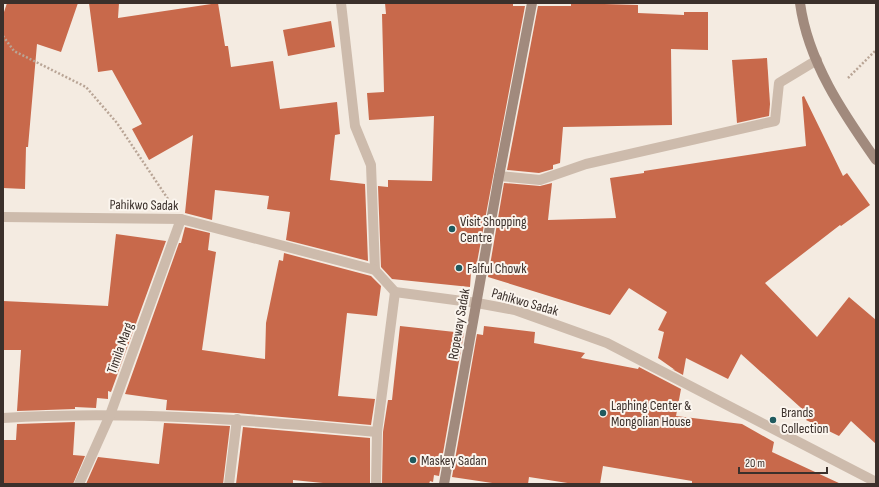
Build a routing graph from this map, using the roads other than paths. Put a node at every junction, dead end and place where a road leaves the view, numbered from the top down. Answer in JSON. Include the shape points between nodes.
{"nodes":[{"id":1,"x":341,"y":3,"type":"edge"},
{"id":2,"x":532,"y":3,"type":"edge"},
{"id":3,"x":800,"y":3,"type":"edge"},
{"id":4,"x":817,"y":60,"type":"junction"},
{"id":5,"x":876,"y":160,"type":"edge"},
{"id":6,"x":498,"y":176,"type":"junction"},
{"id":7,"x":3,"y":217,"type":"edge"},
{"id":8,"x":181,"y":219,"type":"junction"},
{"id":9,"x":375,"y":270,"type":"junction"},
{"id":10,"x":395,"y":292,"type":"junction"},
{"id":11,"x":477,"y":303,"type":"junction"},
{"id":12,"x":110,"y":415,"type":"junction"},
{"id":13,"x":3,"y":418,"type":"edge"},
{"id":14,"x":237,"y":419,"type":"junction"},
{"id":15,"x":377,"y":432,"type":"junction"},
{"id":16,"x":869,"y":481,"type":"edge"},
{"id":17,"x":79,"y":484,"type":"edge"},
{"id":18,"x":229,"y":484,"type":"edge"},
{"id":19,"x":376,"y":484,"type":"edge"},
{"id":20,"x":444,"y":484,"type":"edge"}],
"edges":[{"from":1,"to":9,"type":"street","via":[[355,126],[371,165]]},
{"from":2,"to":6,"type":"main road","name":"Ropeway Sadak"},
{"from":3,"to":4,"type":"main road","via":[[811,48]]},
{"from":4,"to":5,"type":"main road","via":[[832,93]]},
{"from":4,"to":6,"type":"street","via":[[779,83],[775,121],[586,164],[540,180]]},
{"from":6,"to":11,"type":"main road","name":"Ropeway Sadak"},
{"from":7,"to":8,"type":"street","name":"Pahikwo Sadak"},
{"from":8,"to":9,"type":"street","name":"Pahikwo Sadak"},
{"from":8,"to":12,"type":"street","name":"Timila Marg"},
{"from":9,"to":10,"type":"street"},
{"from":10,"to":11,"type":"street","name":"Pahikwo Sadak"},
{"from":10,"to":15,"type":"street"},
{"from":11,"to":16,"type":"street","name":"Pahikwo Sadak","via":[[515,310],[607,343]]},
{"from":11,"to":20,"type":"main road","name":"Ropeway Sadak"},
{"from":12,"to":13,"type":"street","via":[[57,414]]},
{"from":12,"to":14,"type":"street"},
{"from":12,"to":17,"type":"street","name":"Timila Marg"},
{"from":14,"to":15,"type":"street"},
{"from":14,"to":18,"type":"street"},
{"from":15,"to":19,"type":"street"}]}
